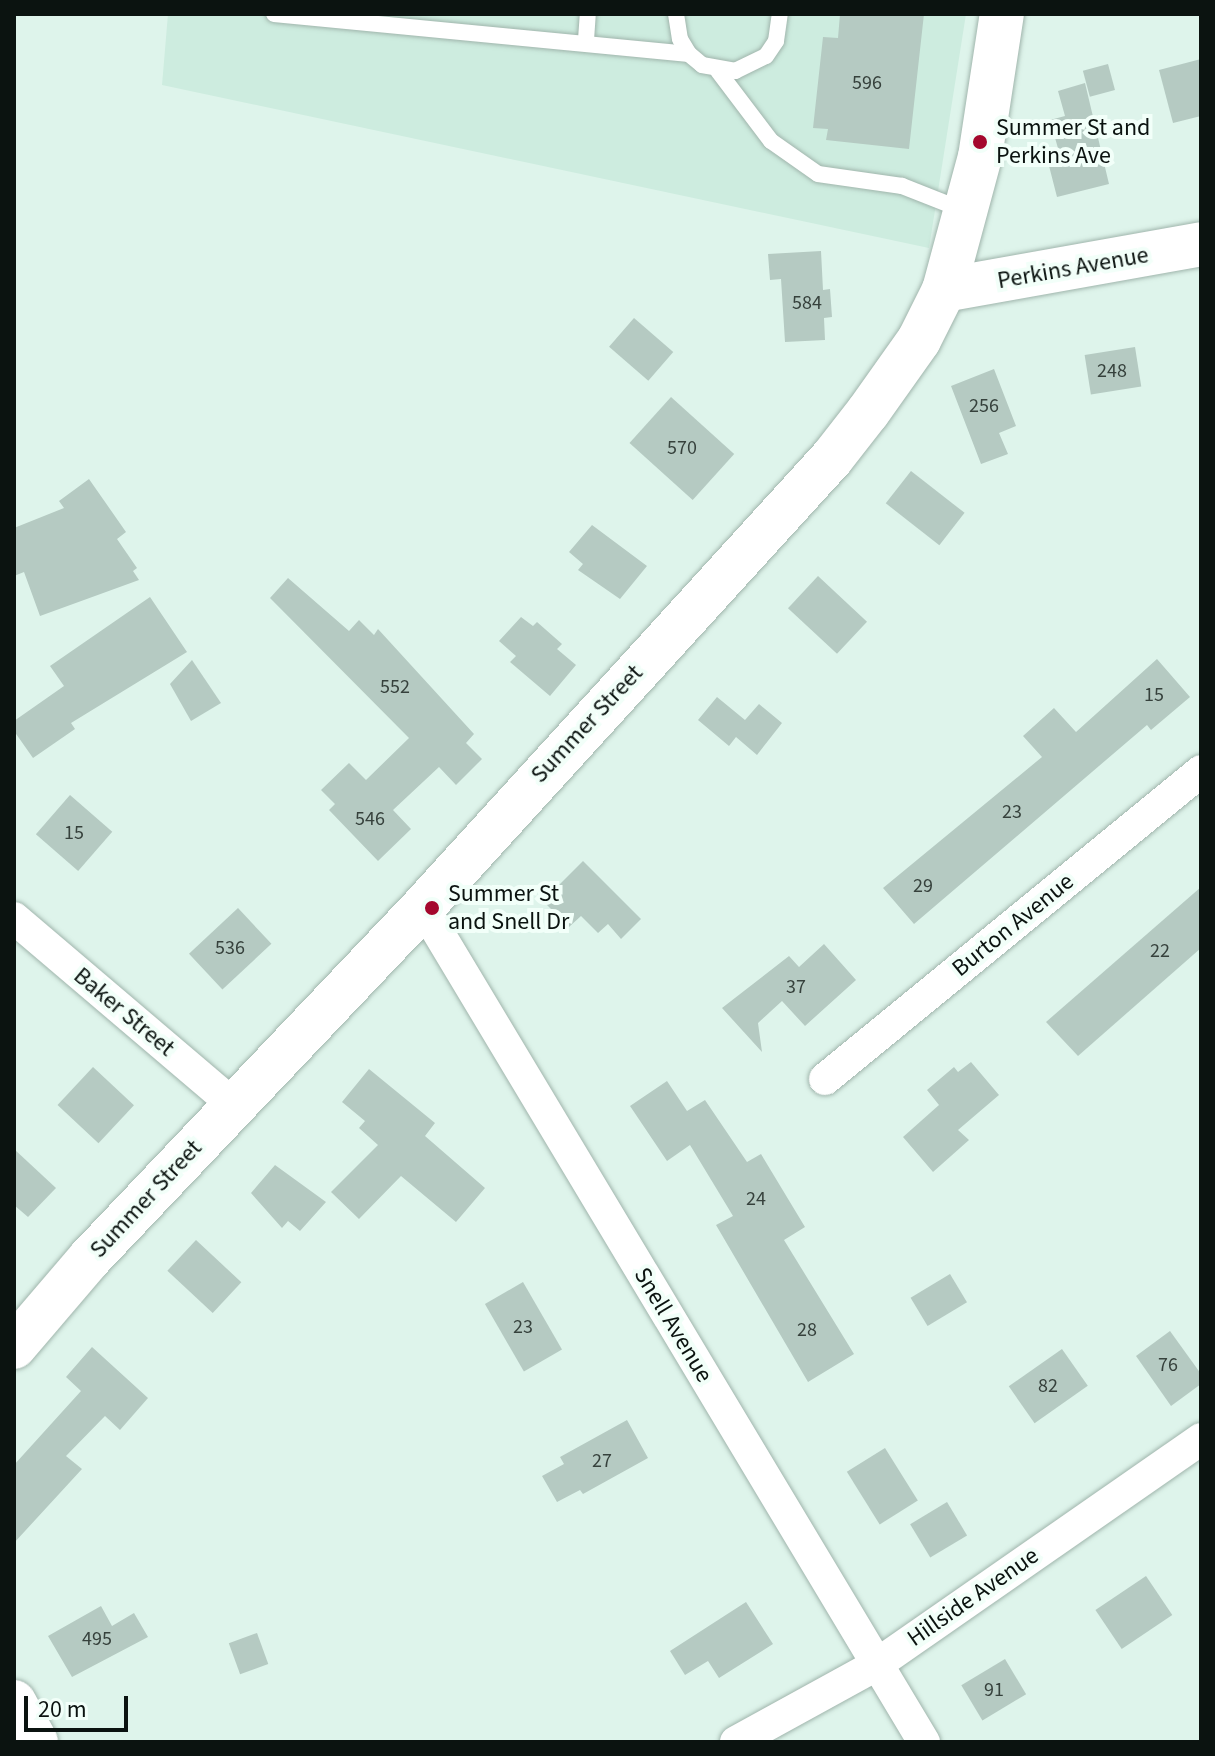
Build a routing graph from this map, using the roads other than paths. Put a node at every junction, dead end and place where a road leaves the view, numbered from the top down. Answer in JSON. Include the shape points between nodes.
{"nodes":[{"id":1,"x":274,"y":14,"type":"edge"},
{"id":2,"x":588,"y":14,"type":"edge"},
{"id":3,"x":676,"y":14,"type":"edge"},
{"id":4,"x":780,"y":14,"type":"edge"},
{"id":5,"x":1002,"y":14,"type":"edge"},
{"id":6,"x":586,"y":40,"type":"junction"},
{"id":7,"x":689,"y":54,"type":"junction"},
{"id":8,"x":718,"y":71,"type":"junction"},
{"id":9,"x":965,"y":211,"type":"junction"},
{"id":10,"x":1198,"y":249,"type":"edge"},
{"id":11,"x":944,"y":290,"type":"junction"},
{"id":12,"x":1201,"y":771,"type":"edge"},
{"id":13,"x":423,"y":907,"type":"junction"},
{"id":14,"x":14,"y":918,"type":"edge"},
{"id":15,"x":825,"y":1079,"type":"dead end"},
{"id":16,"x":234,"y":1105,"type":"junction"},
{"id":17,"x":14,"y":1347,"type":"edge"},
{"id":18,"x":1201,"y":1439,"type":"edge"},
{"id":19,"x":876,"y":1665,"type":"junction"},
{"id":20,"x":14,"y":1702,"type":"edge"},
{"id":21,"x":36,"y":1742,"type":"edge"},
{"id":22,"x":736,"y":1742,"type":"edge"},
{"id":23,"x":924,"y":1742,"type":"edge"}],
"edges":[{"from":1,"to":6,"type":"lane"},
{"from":2,"to":6,"type":"lane"},
{"from":3,"to":7,"type":"lane"},
{"from":4,"to":8,"type":"lane","via":[[776,41],[766,56],[735,71]]},
{"from":5,"to":9,"type":"street","name":"Summer Street","via":[[990,106]]},
{"from":6,"to":7,"type":"lane"},
{"from":7,"to":8,"type":"lane"},
{"from":8,"to":9,"type":"lane","via":[[771,141],[807,167],[902,186]]},
{"from":9,"to":11,"type":"street","name":"Summer Street"},
{"from":10,"to":11,"type":"street","name":"Perkins Avenue"},
{"from":11,"to":13,"type":"street","name":"Summer Street","via":[[919,340],[832,458]]},
{"from":12,"to":15,"type":"street","name":"Burton Avenue"},
{"from":13,"to":16,"type":"street","name":"Summer Street"},
{"from":13,"to":19,"type":"street","name":"Snell Avenue"},
{"from":14,"to":16,"type":"street","name":"Baker Street"},
{"from":16,"to":17,"type":"street","name":"Summer Street"},
{"from":18,"to":19,"type":"street","name":"Hillside Avenue"},
{"from":19,"to":22,"type":"street","name":"Hillside Avenue"},
{"from":19,"to":23,"type":"street","name":"Snell Avenue"},
{"from":20,"to":21,"type":"street"}]}
